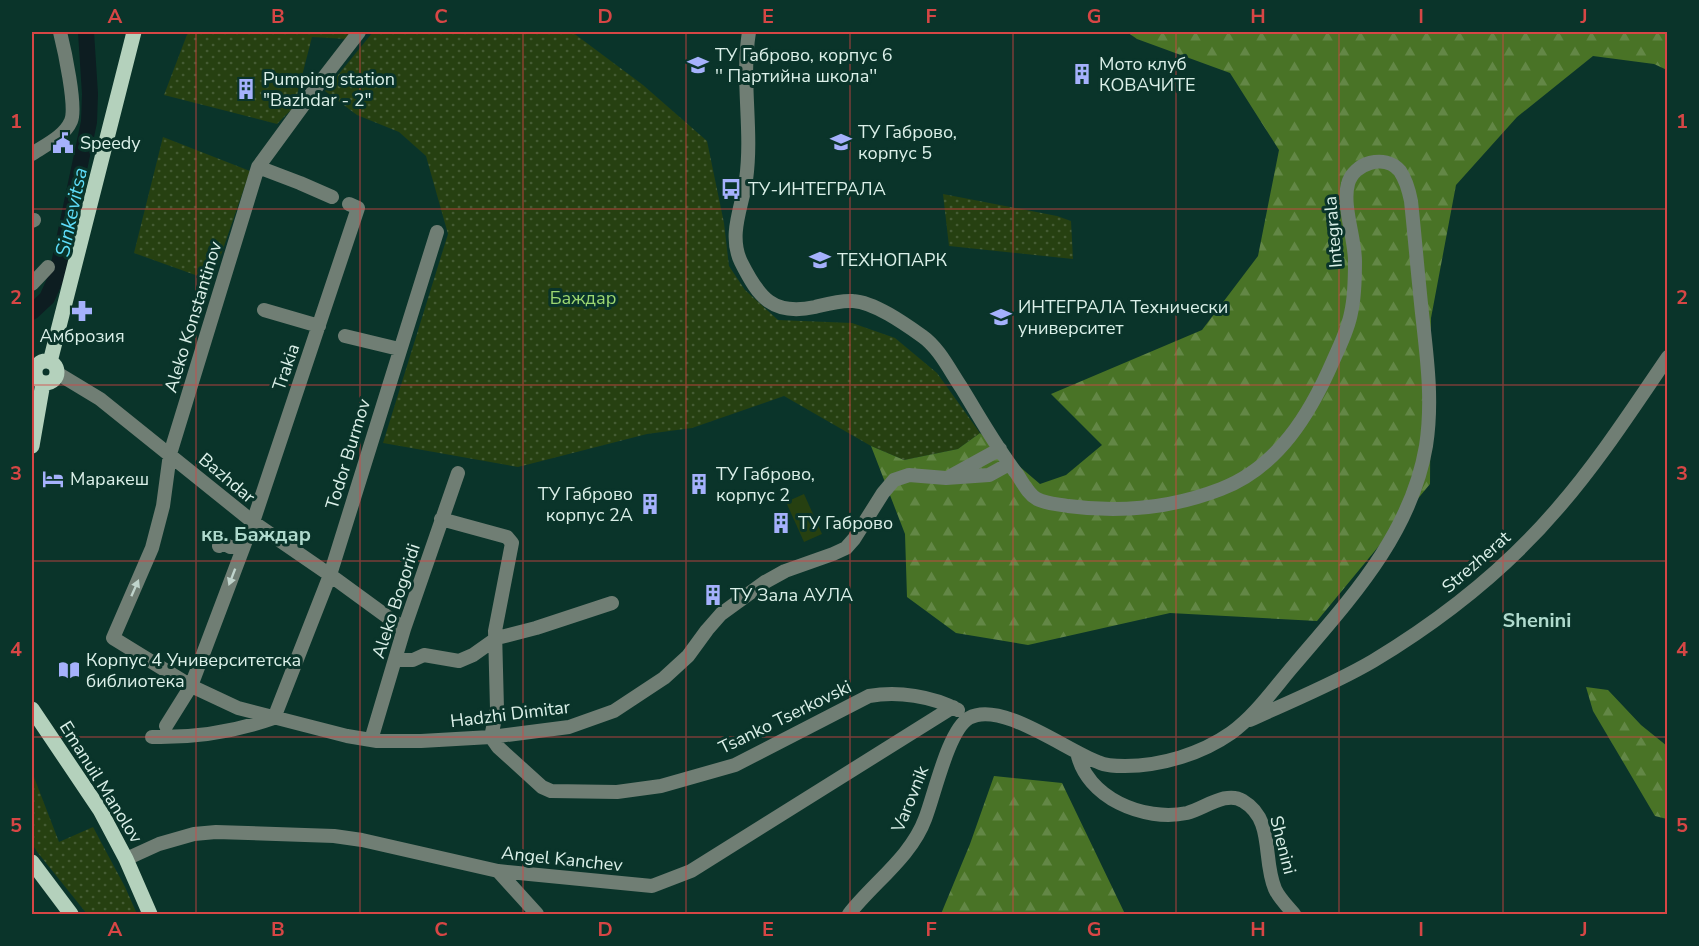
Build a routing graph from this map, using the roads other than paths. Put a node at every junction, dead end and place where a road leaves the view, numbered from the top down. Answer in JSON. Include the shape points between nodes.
{"nodes":[{"id":1,"x":60,"y":32,"type":"edge"},
{"id":2,"x":134,"y":32,"type":"edge"},
{"id":3,"x":359,"y":32,"type":"edge"},
{"id":4,"x":748,"y":32,"type":"edge"},
{"id":5,"x":32,"y":154,"type":"edge"},
{"id":6,"x":258,"y":167,"type":"junction"},
{"id":7,"x":332,"y":197,"type":"dead end"},
{"id":8,"x":349,"y":204,"type":"dead end"},
{"id":9,"x":437,"y":232,"type":"dead end"},
{"id":10,"x":48,"y":267,"type":"dead end"},
{"id":11,"x":32,"y":284,"type":"edge"},
{"id":12,"x":264,"y":310,"type":"dead end"},
{"id":13,"x":319,"y":326,"type":"junction"},
{"id":14,"x":345,"y":336,"type":"dead end"},
{"id":15,"x":399,"y":349,"type":"junction"},
{"id":16,"x":1668,"y":357,"type":"edge"},
{"id":17,"x":54,"y":367,"type":"junction"},
{"id":18,"x":37,"y":375,"type":"edge"},
{"id":19,"x":32,"y":446,"type":"edge"},
{"id":20,"x":1000,"y":449,"type":"junction"},
{"id":21,"x":170,"y":454,"type":"junction"},
{"id":22,"x":1009,"y":464,"type":"junction"},
{"id":23,"x":458,"y":473,"type":"dead end"},
{"id":24,"x":946,"y":478,"type":"junction"},
{"id":25,"x":441,"y":519,"type":"junction"},
{"id":26,"x":252,"y":522,"type":"junction"},
{"id":27,"x":219,"y":546,"type":"dead end"},
{"id":28,"x":243,"y":547,"type":"junction"},
{"id":29,"x":330,"y":575,"type":"junction"},
{"id":30,"x":612,"y":603,"type":"dead end"},
{"id":31,"x":404,"y":629,"type":"junction"},
{"id":32,"x":112,"y":638,"type":"joint"},
{"id":33,"x":497,"y":638,"type":"junction"},
{"id":34,"x":396,"y":660,"type":"junction"},
{"id":35,"x":191,"y":686,"type":"junction"},
{"id":36,"x":953,"y":707,"type":"junction"},
{"id":37,"x":32,"y":709,"type":"edge"},
{"id":38,"x":971,"y":717,"type":"junction"},
{"id":39,"x":274,"y":718,"type":"junction"},
{"id":40,"x":1245,"y":722,"type":"junction"},
{"id":41,"x":166,"y":726,"type":"dead end"},
{"id":42,"x":152,"y":737,"type":"dead end"},
{"id":43,"x":491,"y":737,"type":"junction"},
{"id":44,"x":371,"y":740,"type":"junction"},
{"id":45,"x":1077,"y":752,"type":"junction"},
{"id":46,"x":126,"y":859,"type":"junction"},
{"id":47,"x":32,"y":862,"type":"edge"},
{"id":48,"x":498,"y":871,"type":"junction"},
{"id":49,"x":148,"y":913,"type":"edge"},
{"id":50,"x":71,"y":915,"type":"edge"},
{"id":51,"x":537,"y":915,"type":"edge"},
{"id":52,"x":849,"y":915,"type":"edge"},
{"id":53,"x":1294,"y":915,"type":"edge"}],
"edges":[{"from":1,"to":5,"type":"street","via":[[73,114],[61,134]]},
{"from":2,"to":17,"type":"main road"},
{"from":3,"to":6,"type":"street","name":"Aleko Konstantinov"},
{"from":4,"to":20,"type":"street","via":[[748,153],[735,240],[738,256],[751,279],[766,299],[784,309],[857,301],[910,328],[933,344]]},
{"from":6,"to":7,"type":"street"},
{"from":6,"to":21,"type":"street","name":"Aleko Konstantinov"},
{"from":8,"to":13,"type":"street","name":"Trakia","via":[[358,208]]},
{"from":9,"to":15,"type":"street","name":"Todor Burmov"},
{"from":10,"to":11,"type":"street"},
{"from":12,"to":13,"type":"street"},
{"from":13,"to":26,"type":"street","name":"Trakia"},
{"from":14,"to":15,"type":"street"},
{"from":15,"to":29,"type":"street","name":"Todor Burmov"},
{"from":16,"to":40,"type":"street","name":"Strezherat","via":[[1577,485],[1529,539],[1479,586],[1373,661]]},
{"from":17,"to":18,"type":"main road","via":[[40,363]]},
{"from":17,"to":21,"type":"street","name":"Bazhdar"},
{"from":18,"to":19,"type":"main road"},
{"from":20,"to":22,"type":"street"},
{"from":20,"to":24,"type":"street"},
{"from":21,"to":26,"type":"street","name":"Bazhdar"},
{"from":32,"to":21,"type":"street","name":"Aleko Konstantinov","one_way":true,"via":[[155,538]]},
{"from":22,"to":24,"type":"street","name":"Hadzhi Dimitar","via":[[989,476]]},
{"from":22,"to":40,"type":"street","name":"Integrala","via":[[1038,499],[1121,510],[1187,499],[1252,474],[1287,440],[1313,404],[1344,335],[1354,300],[1355,258],[1348,182],[1362,165],[1394,166],[1404,179],[1411,201],[1428,357],[1426,445],[1418,482],[1389,544],[1359,589]]},
{"from":23,"to":25,"type":"street","name":"Aleko Bogoridi"},
{"from":24,"to":43,"type":"street","name":"Hadzhi Dimitar","via":[[909,475],[894,480],[846,548],[785,571],[750,592],[715,620],[675,670],[614,711],[569,727]]},
{"from":25,"to":31,"type":"street","name":"Aleko Bogoridi"},
{"from":25,"to":33,"type":"street","via":[[507,537],[512,543]]},
{"from":26,"to":28,"type":"street","name":"Trakia"},
{"from":26,"to":29,"type":"street","name":"Bazhdar"},
{"from":27,"to":28,"type":"street","via":[[221,542]]},
{"from":28,"to":35,"type":"street","name":"Trakia","one_way":true},
{"from":29,"to":31,"type":"street","name":"Bazhdar"},
{"from":29,"to":39,"type":"street","name":"Todor Burmov"},
{"from":30,"to":33,"type":"street"},
{"from":31,"to":34,"type":"street","name":"Aleko Bogoridi"},
{"from":32,"to":35,"type":"street","name":"Hadzhi Dimitar"},
{"from":33,"to":34,"type":"street","via":[[459,661],[424,656]]},
{"from":33,"to":43,"type":"street","via":[[497,709]]},
{"from":34,"to":44,"type":"street","name":"Aleko Bogoridi"},
{"from":35,"to":39,"type":"street","name":"Hadzhi Dimitar","via":[[238,708]]},
{"from":35,"to":41,"type":"street","name":"Trakia"},
{"from":36,"to":38,"type":"street","name":"Tsanko Tserkovski"},
{"from":36,"to":43,"type":"street","name":"Tsanko Tserkovski","via":[[917,697],[869,696],[735,765],[661,786],[617,792],[551,791],[542,787]]},
{"from":36,"to":48,"type":"street","name":"Angel Kanchev","via":[[691,872],[665,882],[652,886]]},
{"from":37,"to":46,"type":"main road","name":"Emanuil Manolov","via":[[90,794]]},
{"from":38,"to":45,"type":"street","via":[[986,714],[1008,719]]},
{"from":38,"to":52,"type":"street","name":"Varovnik","via":[[960,728],[947,756],[919,835]]},
{"from":39,"to":42,"type":"street","via":[[215,734]]},
{"from":39,"to":44,"type":"street","name":"Hadzhi Dimitar"},
{"from":40,"to":45,"type":"street","via":[[1202,748],[1165,762],[1107,765]]},
{"from":43,"to":44,"type":"street","name":"Hadzhi Dimitar"},
{"from":45,"to":53,"type":"street","name":"Shenini","via":[[1080,765],[1092,781],[1114,801],[1129,808],[1179,814],[1228,798],[1251,806],[1264,828],[1275,889]]},
{"from":46,"to":48,"type":"street","name":"Angel Kanchev","via":[[159,844],[207,832],[322,835],[362,840]]},
{"from":46,"to":49,"type":"main road","name":"Emanuil Manolov"},
{"from":47,"to":50,"type":"main road"},
{"from":48,"to":51,"type":"street"}]}
